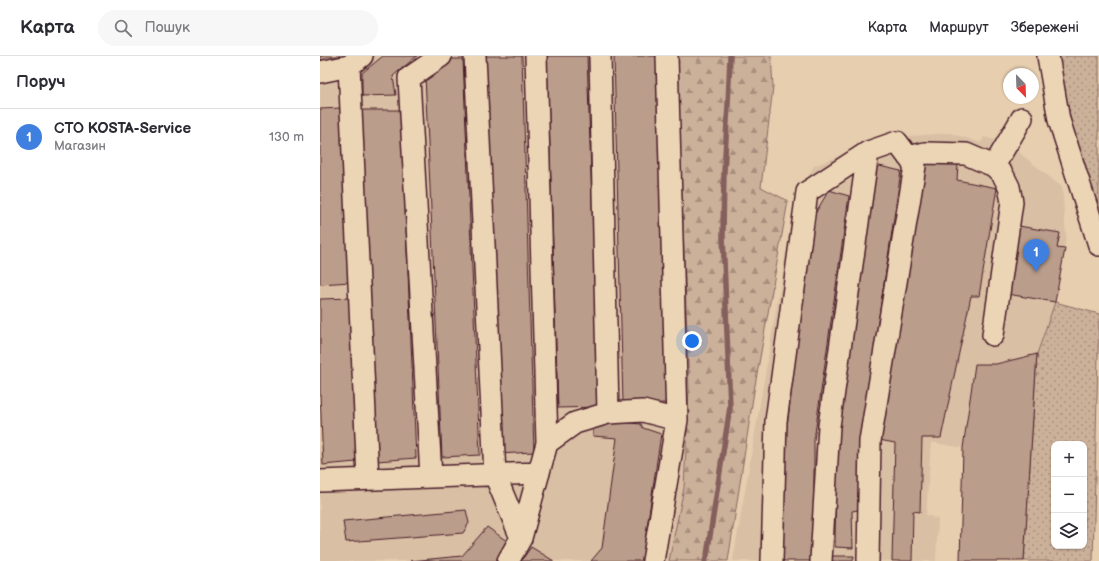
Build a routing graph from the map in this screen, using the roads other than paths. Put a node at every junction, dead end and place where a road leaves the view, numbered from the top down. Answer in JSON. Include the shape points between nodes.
{"nodes":[{"id":1,"x":442,"y":56,"type":"edge"},
{"id":2,"x":475,"y":56,"type":"edge"},
{"id":3,"x":536,"y":56,"type":"edge"},
{"id":4,"x":600,"y":56,"type":"edge"},
{"id":5,"x":666,"y":56,"type":"edge"},
{"id":6,"x":1048,"y":56,"type":"edge"},
{"id":7,"x":356,"y":61,"type":"edge"},
{"id":8,"x":320,"y":72,"type":"edge"},
{"id":9,"x":1022,"y":118,"type":"dead end"},
{"id":10,"x":868,"y":152,"type":"junction"},
{"id":11,"x":908,"y":156,"type":"junction"},
{"id":12,"x":994,"y":166,"type":"junction"},
{"id":13,"x":1099,"y":245,"type":"edge"},
{"id":14,"x":993,"y":336,"type":"dead end"},
{"id":15,"x":608,"y":413,"type":"junction"},
{"id":16,"x":677,"y":420,"type":"junction"},
{"id":17,"x":547,"y":443,"type":"junction"},
{"id":18,"x":538,"y":473,"type":"junction"},
{"id":19,"x":495,"y":475,"type":"junction"},
{"id":20,"x":431,"y":477,"type":"junction"},
{"id":21,"x":368,"y":479,"type":"junction"},
{"id":22,"x":320,"y":481,"type":"edge"},
{"id":23,"x":521,"y":538,"type":"junction"},
{"id":24,"x":508,"y":561,"type":"edge"},
{"id":25,"x":652,"y":561,"type":"edge"},
{"id":26,"x":772,"y":561,"type":"edge"},
{"id":27,"x":822,"y":561,"type":"edge"},
{"id":28,"x":868,"y":561,"type":"edge"}],
"edges":[{"from":1,"to":20,"type":"street","via":[[409,78]]},
{"from":2,"to":19,"type":"street"},
{"from":3,"to":17,"type":"street"},
{"from":4,"to":15,"type":"street"},
{"from":5,"to":16,"type":"street"},
{"from":6,"to":13,"type":"street","via":[[1059,120]]},
{"from":7,"to":8,"type":"street"},
{"from":7,"to":21,"type":"street"},
{"from":9,"to":12,"type":"street"},
{"from":10,"to":11,"type":"street","via":[[897,142]]},
{"from":10,"to":26,"type":"street","via":[[807,192],[776,421]]},
{"from":10,"to":27,"type":"street","via":[[829,426]]},
{"from":11,"to":12,"type":"street","via":[[925,153],[966,154]]},
{"from":11,"to":28,"type":"street","via":[[915,166],[870,442]]},
{"from":12,"to":14,"type":"street","via":[[1003,175],[1009,187],[1012,202]]},
{"from":15,"to":16,"type":"street","via":[[643,412]]},
{"from":15,"to":17,"type":"street","via":[[575,423]]},
{"from":16,"to":25,"type":"street"},
{"from":17,"to":18,"type":"street"},
{"from":18,"to":19,"type":"street"},
{"from":18,"to":23,"type":"street"},
{"from":19,"to":20,"type":"street"},
{"from":19,"to":23,"type":"street"},
{"from":20,"to":21,"type":"street"},
{"from":21,"to":22,"type":"street"},
{"from":23,"to":24,"type":"street"}]}
